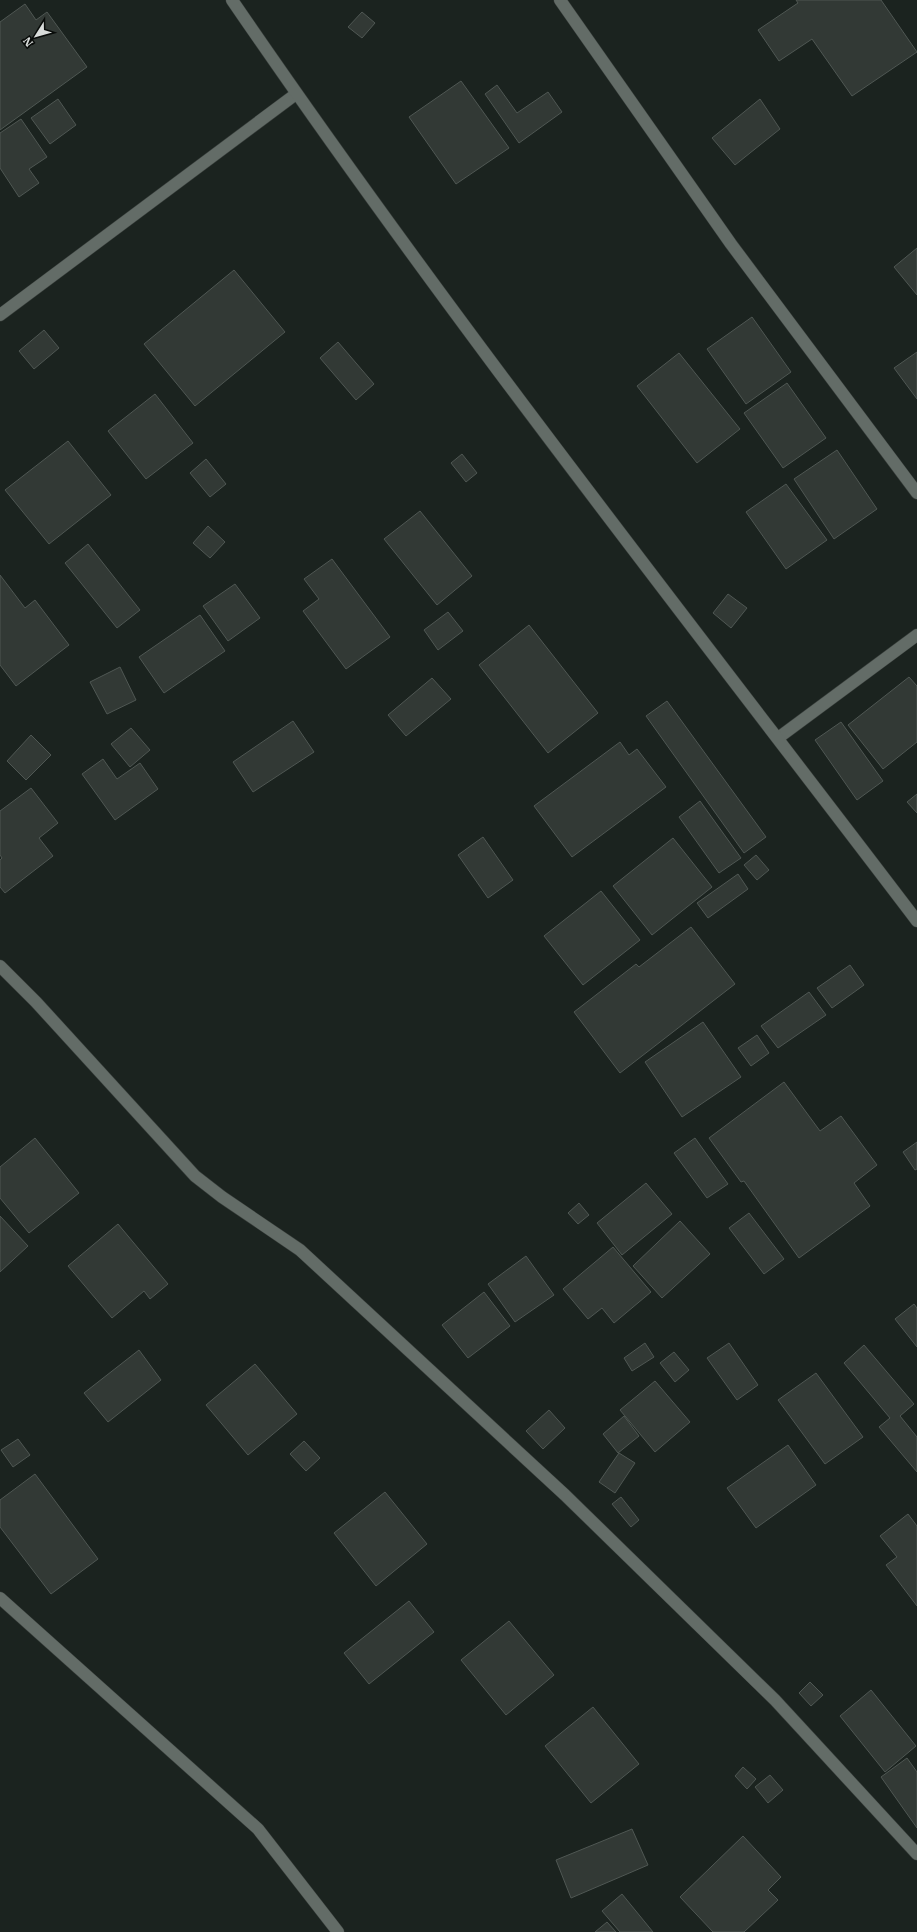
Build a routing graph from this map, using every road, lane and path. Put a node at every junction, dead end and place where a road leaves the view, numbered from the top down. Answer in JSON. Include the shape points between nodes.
{"nodes":[{"id":1,"x":232,"y":0,"type":"edge"},
{"id":2,"x":560,"y":0,"type":"edge"},
{"id":3,"x":296,"y":94,"type":"junction"},
{"id":4,"x":0,"y":315,"type":"edge"},
{"id":5,"x":917,"y":493,"type":"edge"},
{"id":6,"x":917,"y":635,"type":"edge"},
{"id":7,"x":778,"y":738,"type":"junction"},
{"id":8,"x":917,"y":921,"type":"edge"},
{"id":9,"x":0,"y":966,"type":"edge"},
{"id":10,"x":0,"y":1598,"type":"edge"},
{"id":11,"x":917,"y":1854,"type":"edge"},
{"id":12,"x":338,"y":1932,"type":"edge"}],
"edges":[{"from":1,"to":3,"type":"street"},
{"from":2,"to":5,"type":"street","via":[[731,244]]},
{"from":3,"to":4,"type":"street"},
{"from":3,"to":7,"type":"street","via":[[475,342]]},
{"from":6,"to":7,"type":"street"},
{"from":7,"to":8,"type":"street"},
{"from":9,"to":11,"type":"street","via":[[47,1013],[195,1176],[222,1198],[300,1250],[564,1494],[775,1700]]},
{"from":10,"to":12,"type":"street","via":[[258,1829]]}]}
